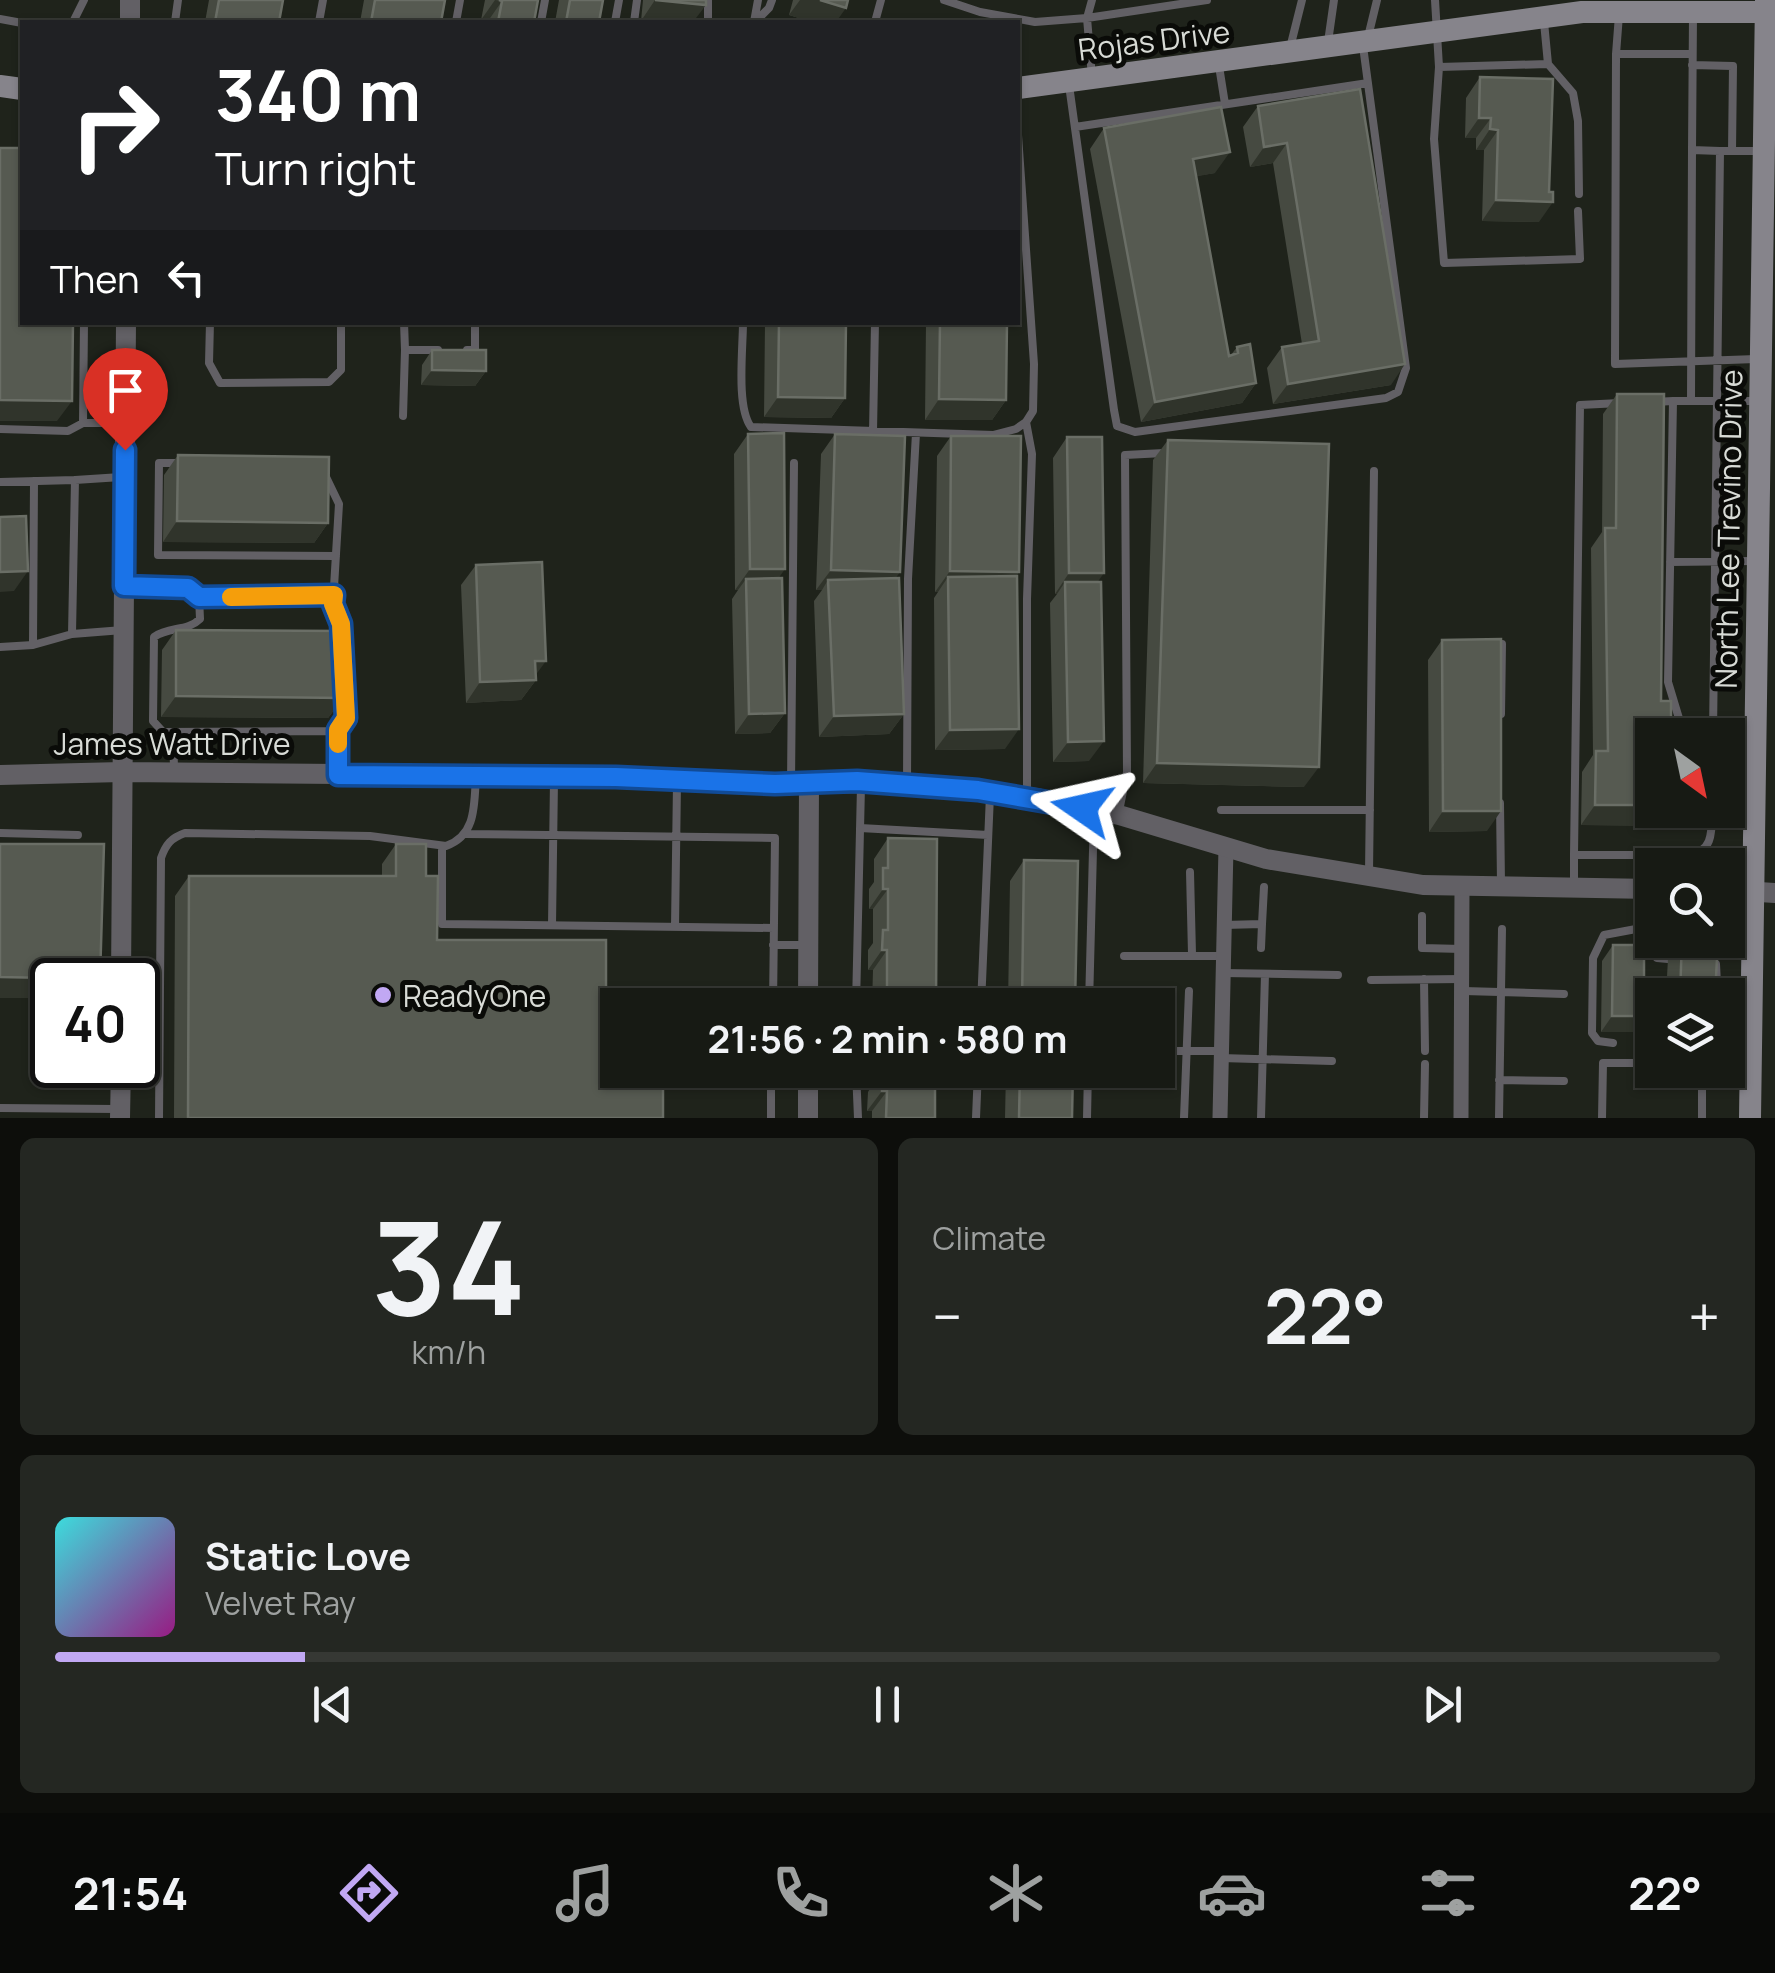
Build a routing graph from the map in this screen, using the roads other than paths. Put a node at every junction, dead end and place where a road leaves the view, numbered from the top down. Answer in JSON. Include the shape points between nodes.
{"nodes":[{"id":1,"x":772,"y":0,"type":"edge"},
{"id":2,"x":944,"y":0,"type":"edge"},
{"id":3,"x":1092,"y":0,"type":"edge"},
{"id":4,"x":1207,"y":0,"type":"edge"},
{"id":5,"x":1302,"y":0,"type":"edge"},
{"id":6,"x":1334,"y":0,"type":"edge"},
{"id":7,"x":1377,"y":0,"type":"edge"},
{"id":8,"x":1436,"y":0,"type":"edge"},
{"id":9,"x":1769,"y":8,"type":"edge"},
{"id":10,"x":1557,"y":11,"type":"edge"},
{"id":11,"x":1693,"y":11,"type":"junction"},
{"id":12,"x":1619,"y":12,"type":"junction"},
{"id":13,"x":1087,"y":18,"type":"junction"},
{"id":14,"x":756,"y":20,"type":"edge"},
{"id":15,"x":1438,"y":31,"type":"junction"},
{"id":16,"x":1365,"y":42,"type":"junction"},
{"id":17,"x":1328,"y":46,"type":"junction"},
{"id":18,"x":1289,"y":52,"type":"junction"},
{"id":19,"x":1616,"y":54,"type":"junction"},
{"id":20,"x":1692,"y":54,"type":"junction"},
{"id":21,"x":1218,"y":62,"type":"junction"},
{"id":22,"x":1548,"y":64,"type":"junction"},
{"id":23,"x":1692,"y":65,"type":"junction"},
{"id":24,"x":1439,"y":68,"type":"junction"},
{"id":25,"x":1092,"y":78,"type":"junction"},
{"id":26,"x":1068,"y":81,"type":"junction"},
{"id":27,"x":1368,"y":82,"type":"junction"},
{"id":28,"x":1020,"y":88,"type":"edge"},
{"id":29,"x":1225,"y":104,"type":"junction"},
{"id":30,"x":1075,"y":127,"type":"junction"},
{"id":31,"x":1692,"y":150,"type":"junction"},
{"id":32,"x":1720,"y":151,"type":"junction"},
{"id":33,"x":1732,"y":151,"type":"junction"},
{"id":34,"x":1763,"y":151,"type":"junction"},
{"id":35,"x":1020,"y":153,"type":"edge"},
{"id":36,"x":1579,"y":194,"type":"dead end"},
{"id":37,"x":1578,"y":211,"type":"dead end"},
{"id":38,"x":84,"y":325,"type":"edge"},
{"id":39,"x":126,"y":325,"type":"edge"},
{"id":40,"x":210,"y":325,"type":"edge"},
{"id":41,"x":341,"y":325,"type":"edge"},
{"id":42,"x":404,"y":325,"type":"edge"},
{"id":43,"x":475,"y":325,"type":"edge"},
{"id":44,"x":743,"y":325,"type":"edge"},
{"id":45,"x":876,"y":325,"type":"edge"},
{"id":46,"x":405,"y":350,"type":"junction"},
{"id":47,"x":1760,"y":358,"type":"junction"},
{"id":48,"x":1717,"y":360,"type":"junction"},
{"id":49,"x":1691,"y":361,"type":"junction"},
{"id":50,"x":1691,"y":401,"type":"junction"},
{"id":51,"x":1718,"y":401,"type":"junction"},
{"id":52,"x":1760,"y":401,"type":"junction"},
{"id":53,"x":1673,"y":402,"type":"junction"},
{"id":54,"x":403,"y":416,"type":"dead end"},
{"id":55,"x":1026,"y":422,"type":"junction"},
{"id":56,"x":83,"y":423,"type":"junction"},
{"id":57,"x":126,"y":424,"type":"junction"},
{"id":58,"x":0,"y":429,"type":"edge"},
{"id":59,"x":873,"y":432,"type":"junction"},
{"id":60,"x":916,"y":433,"type":"junction"},
{"id":61,"x":1182,"y":452,"type":"edge"},
{"id":62,"x":194,"y":463,"type":"edge"},
{"id":63,"x":794,"y":463,"type":"dead end"},
{"id":64,"x":320,"y":465,"type":"edge"},
{"id":65,"x":1374,"y":471,"type":"dead end"},
{"id":66,"x":125,"y":477,"type":"junction"},
{"id":67,"x":75,"y":480,"type":"junction"},
{"id":68,"x":34,"y":481,"type":"junction"},
{"id":69,"x":0,"y":482,"type":"edge"},
{"id":70,"x":336,"y":556,"type":"junction"},
{"id":71,"x":1758,"y":561,"type":"junction"},
{"id":72,"x":1670,"y":562,"type":"junction"},
{"id":73,"x":1716,"y":562,"type":"junction"},
{"id":74,"x":124,"y":586,"type":"junction"},
{"id":75,"x":334,"y":595,"type":"junction"},
{"id":76,"x":199,"y":597,"type":"junction"},
{"id":77,"x":123,"y":630,"type":"junction"},
{"id":78,"x":72,"y":634,"type":"junction"},
{"id":79,"x":1502,"y":644,"type":"edge"},
{"id":80,"x":33,"y":645,"type":"junction"},
{"id":81,"x":0,"y":647,"type":"edge"},
{"id":82,"x":1679,"y":718,"type":"edge"},
{"id":83,"x":1713,"y":718,"type":"edge"},
{"id":84,"x":1501,"y":726,"type":"edge"},
{"id":85,"x":338,"y":730,"type":"junction"},
{"id":86,"x":173,"y":732,"type":"junction"},
{"id":87,"x":1745,"y":761,"type":"edge"},
{"id":88,"x":1754,"y":761,"type":"junction"},
{"id":89,"x":122,"y":772,"type":"junction"},
{"id":90,"x":174,"y":774,"type":"junction"},
{"id":91,"x":0,"y":775,"type":"edge"},
{"id":92,"x":338,"y":775,"type":"junction"},
{"id":93,"x":476,"y":776,"type":"junction"},
{"id":94,"x":554,"y":776,"type":"junction"},
{"id":95,"x":678,"y":779,"type":"junction"},
{"id":96,"x":861,"y":781,"type":"junction"},
{"id":97,"x":801,"y":783,"type":"junction"},
{"id":98,"x":907,"y":783,"type":"junction"},
{"id":99,"x":990,"y":791,"type":"junction"},
{"id":100,"x":1027,"y":797,"type":"junction"},
{"id":101,"x":1500,"y":798,"type":"edge"},
{"id":102,"x":1222,"y":810,"type":"dead end"},
{"id":103,"x":1370,"y":810,"type":"junction"},
{"id":104,"x":1094,"y":811,"type":"junction"},
{"id":105,"x":1118,"y":816,"type":"junction"},
{"id":106,"x":860,"y":828,"type":"junction"},
{"id":107,"x":0,"y":833,"type":"edge"},
{"id":108,"x":466,"y":834,"type":"junction"},
{"id":109,"x":78,"y":835,"type":"dead end"},
{"id":110,"x":553,"y":835,"type":"junction"},
{"id":111,"x":988,"y":836,"type":"junction"},
{"id":112,"x":677,"y":837,"type":"junction"},
{"id":113,"x":442,"y":847,"type":"junction"},
{"id":114,"x":1226,"y":847,"type":"junction"},
{"id":115,"x":1574,"y":855,"type":"junction"},
{"id":116,"x":1635,"y":858,"type":"edge"},
{"id":117,"x":1190,"y":872,"type":"dead end"},
{"id":118,"x":1369,"y":877,"type":"junction"},
{"id":119,"x":1264,"y":887,"type":"dead end"},
{"id":120,"x":1462,"y":888,"type":"junction"},
{"id":121,"x":1500,"y":888,"type":"junction"},
{"id":122,"x":1574,"y":888,"type":"junction"},
{"id":123,"x":1635,"y":889,"type":"edge"},
{"id":124,"x":1764,"y":892,"type":"edge"},
{"id":125,"x":1422,"y":916,"type":"dead end"},
{"id":126,"x":1262,"y":924,"type":"junction"},
{"id":127,"x":1224,"y":925,"type":"junction"},
{"id":128,"x":552,"y":926,"type":"junction"},
{"id":129,"x":676,"y":927,"type":"junction"},
{"id":130,"x":774,"y":928,"type":"junction"},
{"id":131,"x":1502,"y":929,"type":"dead end"},
{"id":132,"x":1635,"y":929,"type":"edge"},
{"id":133,"x":774,"y":945,"type":"junction"},
{"id":134,"x":808,"y":945,"type":"junction"},
{"id":135,"x":1261,"y":948,"type":"dead end"},
{"id":136,"x":1462,"y":948,"type":"junction"},
{"id":137,"x":1192,"y":954,"type":"junction"},
{"id":138,"x":1124,"y":956,"type":"dead end"},
{"id":139,"x":121,"y":958,"type":"edge"},
{"id":140,"x":1657,"y":958,"type":"dead end"},
{"id":141,"x":1668,"y":959,"type":"dead end"},
{"id":142,"x":1704,"y":960,"type":"edge"},
{"id":143,"x":1716,"y":960,"type":"joint"},
{"id":144,"x":1223,"y":964,"type":"junction"},
{"id":145,"x":1265,"y":974,"type":"junction"},
{"id":146,"x":1338,"y":975,"type":"dead end"},
{"id":147,"x":1717,"y":978,"type":"edge"},
{"id":148,"x":1371,"y":980,"type":"dead end"},
{"id":149,"x":1424,"y":980,"type":"junction"},
{"id":150,"x":1752,"y":980,"type":"junction"},
{"id":151,"x":1745,"y":981,"type":"edge"},
{"id":152,"x":1462,"y":985,"type":"junction"},
{"id":153,"x":773,"y":988,"type":"edge"},
{"id":154,"x":808,"y":988,"type":"edge"},
{"id":155,"x":856,"y":988,"type":"edge"},
{"id":156,"x":981,"y":988,"type":"edge"},
{"id":157,"x":1090,"y":988,"type":"edge"},
{"id":158,"x":1188,"y":991,"type":"dead end"},
{"id":159,"x":1501,"y":991,"type":"junction"},
{"id":160,"x":1564,"y":994,"type":"dead end"},
{"id":161,"x":1613,"y":1043,"type":"dead end"},
{"id":162,"x":1175,"y":1051,"type":"edge"},
{"id":163,"x":1186,"y":1051,"type":"junction"},
{"id":164,"x":1425,"y":1051,"type":"dead end"},
{"id":165,"x":1221,"y":1054,"type":"junction"},
{"id":166,"x":1262,"y":1059,"type":"junction"},
{"id":167,"x":1332,"y":1061,"type":"dead end"},
{"id":168,"x":1635,"y":1062,"type":"edge"},
{"id":169,"x":1425,"y":1064,"type":"dead end"},
{"id":170,"x":1500,"y":1080,"type":"junction"},
{"id":171,"x":1564,"y":1082,"type":"dead end"},
{"id":172,"x":121,"y":1088,"type":"edge"},
{"id":173,"x":771,"y":1088,"type":"edge"},
{"id":174,"x":808,"y":1088,"type":"edge"},
{"id":175,"x":857,"y":1088,"type":"edge"},
{"id":176,"x":977,"y":1088,"type":"edge"},
{"id":177,"x":1088,"y":1088,"type":"edge"},
{"id":178,"x":1702,"y":1088,"type":"edge"},
{"id":179,"x":0,"y":1108,"type":"edge"},
{"id":180,"x":120,"y":1113,"type":"edge"},
{"id":181,"x":160,"y":1118,"type":"edge"},
{"id":182,"x":771,"y":1118,"type":"edge"},
{"id":183,"x":808,"y":1118,"type":"edge"},
{"id":184,"x":858,"y":1118,"type":"edge"},
{"id":185,"x":976,"y":1118,"type":"edge"},
{"id":186,"x":1087,"y":1118,"type":"edge"},
{"id":187,"x":1184,"y":1118,"type":"edge"},
{"id":188,"x":1220,"y":1118,"type":"edge"},
{"id":189,"x":1261,"y":1118,"type":"edge"},
{"id":190,"x":1424,"y":1118,"type":"edge"},
{"id":191,"x":1461,"y":1118,"type":"edge"},
{"id":192,"x":1499,"y":1118,"type":"edge"},
{"id":193,"x":1602,"y":1118,"type":"edge"},
{"id":194,"x":1702,"y":1118,"type":"edge"},
{"id":195,"x":1750,"y":1118,"type":"edge"}],
"edges":[{"from":1,"to":14,"type":"lane"},
{"from":2,"to":13,"type":"lane","via":[[1035,22]]},
{"from":3,"to":13,"type":"lane"},
{"from":4,"to":13,"type":"lane"},
{"from":5,"to":18,"type":"lane"},
{"from":6,"to":17,"type":"lane"},
{"from":7,"to":16,"type":"lane"},
{"from":8,"to":15,"type":"lane"},
{"from":9,"to":11,"type":"main road","name":"Rojas Drive"},
{"from":9,"to":34,"type":"main road","name":"North Lee Trevino Drive"},
{"from":10,"to":12,"type":"main road","name":"Rojas Drive"},
{"from":10,"to":15,"type":"main road","name":"Rojas Drive"},
{"from":10,"to":22,"type":"lane"},
{"from":11,"to":12,"type":"main road","name":"Rojas Drive"},
{"from":11,"to":20,"type":"lane"},
{"from":12,"to":19,"type":"lane"},
{"from":13,"to":25,"type":"lane"},
{"from":15,"to":16,"type":"main road","name":"Rojas Drive"},
{"from":15,"to":24,"type":"lane"},
{"from":16,"to":17,"type":"main road","name":"Rojas Drive"},
{"from":16,"to":27,"type":"lane"},
{"from":17,"to":18,"type":"main road","name":"Rojas Drive"},
{"from":18,"to":21,"type":"main road","name":"Rojas Drive"},
{"from":19,"to":20,"type":"lane"},
{"from":19,"to":49,"type":"lane","via":[[1616,364]]},
{"from":20,"to":23,"type":"lane"},
{"from":21,"to":25,"type":"main road","name":"Rojas Drive"},
{"from":21,"to":29,"type":"lane"},
{"from":22,"to":24,"type":"lane"},
{"from":22,"to":36,"type":"lane","via":[[1572,93]]},
{"from":23,"to":31,"type":"lane"},
{"from":23,"to":33,"type":"lane","via":[[1733,66]]},
{"from":24,"to":37,"type":"lane","via":[[1434,139],[1444,263],[1580,259]]},
{"from":25,"to":26,"type":"main road","name":"Rojas Drive"},
{"from":26,"to":28,"type":"main road","name":"Rojas Drive"},
{"from":26,"to":30,"type":"lane"},
{"from":27,"to":29,"type":"lane"},
{"from":27,"to":30,"type":"lane","via":[[1406,368],[1398,392],[1386,398],[1135,432],[1118,426]]},
{"from":29,"to":30,"type":"lane"},
{"from":31,"to":32,"type":"lane"},
{"from":31,"to":49,"type":"lane"},
{"from":32,"to":33,"type":"lane"},
{"from":32,"to":48,"type":"lane"},
{"from":33,"to":34,"type":"lane"},
{"from":34,"to":47,"type":"main road","name":"North Lee Trevino Drive"},
{"from":35,"to":55,"type":"lane","via":[[1034,364],[1033,411]]},
{"from":38,"to":56,"type":"lane"},
{"from":39,"to":57,"type":"street"},
{"from":40,"to":41,"type":"lane","via":[[210,364],[220,383],[238,383],[329,382],[341,370]]},
{"from":42,"to":46,"type":"lane"},
{"from":43,"to":46,"type":"lane","via":[[475,350]]},
{"from":44,"to":59,"type":"lane","via":[[744,406],[751,427]]},
{"from":45,"to":59,"type":"lane"},
{"from":46,"to":54,"type":"lane"},
{"from":47,"to":48,"type":"lane"},
{"from":47,"to":52,"type":"main road","name":"North Lee Trevino Drive"},
{"from":48,"to":49,"type":"lane"},
{"from":48,"to":51,"type":"lane"},
{"from":49,"to":50,"type":"lane"},
{"from":50,"to":51,"type":"lane"},
{"from":50,"to":53,"type":"lane"},
{"from":51,"to":52,"type":"lane"},
{"from":51,"to":73,"type":"lane"},
{"from":52,"to":71,"type":"main road","name":"North Lee Trevino Drive"},
{"from":53,"to":72,"type":"lane"},
{"from":53,"to":115,"type":"lane","via":[[1580,404]]},
{"from":55,"to":60,"type":"lane","via":[[993,435]]},
{"from":55,"to":100,"type":"lane","via":[[1032,454]]},
{"from":56,"to":57,"type":"lane"},
{"from":56,"to":58,"type":"lane","via":[[68,432]]},
{"from":57,"to":66,"type":"street"},
{"from":59,"to":60,"type":"lane"},
{"from":60,"to":98,"type":"lane"},
{"from":61,"to":105,"type":"lane","via":[[1124,455],[1127,772]]},
{"from":62,"to":70,"type":"lane","via":[[158,463],[158,555]]},
{"from":63,"to":97,"type":"lane"},
{"from":64,"to":70,"type":"lane","via":[[340,504]]},
{"from":65,"to":103,"type":"lane"},
{"from":66,"to":67,"type":"lane"},
{"from":66,"to":74,"type":"street"},
{"from":67,"to":68,"type":"lane"},
{"from":67,"to":78,"type":"lane"},
{"from":68,"to":69,"type":"lane"},
{"from":68,"to":80,"type":"lane"},
{"from":70,"to":75,"type":"lane"},
{"from":71,"to":73,"type":"lane"},
{"from":71,"to":88,"type":"main road","name":"North Lee Trevino Drive"},
{"from":72,"to":73,"type":"lane"},
{"from":72,"to":82,"type":"lane","via":[[1668,682]]},
{"from":73,"to":83,"type":"lane"},
{"from":74,"to":76,"type":"lane","via":[[188,588]]},
{"from":74,"to":77,"type":"street"},
{"from":75,"to":76,"type":"lane"},
{"from":75,"to":85,"type":"lane","via":[[346,718]]},
{"from":76,"to":86,"type":"lane","via":[[200,619],[192,627],[154,638],[153,721],[162,732]]},
{"from":77,"to":78,"type":"lane"},
{"from":77,"to":89,"type":"street"},
{"from":78,"to":80,"type":"lane"},
{"from":79,"to":84,"type":"lane"},
{"from":80,"to":81,"type":"lane"},
{"from":85,"to":86,"type":"lane"},
{"from":85,"to":92,"type":"lane"},
{"from":86,"to":90,"type":"lane"},
{"from":87,"to":88,"type":"lane"},
{"from":88,"to":124,"type":"main road","name":"North Lee Trevino Drive"},
{"from":89,"to":90,"type":"street","name":"James Watt Drive"},
{"from":89,"to":91,"type":"street","name":"James Watt Drive"},
{"from":89,"to":139,"type":"street"},
{"from":90,"to":92,"type":"street","name":"James Watt Drive"},
{"from":92,"to":93,"type":"street","name":"James Watt Drive"},
{"from":93,"to":94,"type":"street","name":"James Watt Drive"},
{"from":93,"to":108,"type":"lane"},
{"from":94,"to":95,"type":"street","name":"James Watt Drive"},
{"from":94,"to":110,"type":"lane"},
{"from":95,"to":97,"type":"street","name":"James Watt Drive"},
{"from":95,"to":112,"type":"lane"},
{"from":96,"to":97,"type":"street","name":"James Watt Drive"},
{"from":96,"to":98,"type":"street","name":"James Watt Drive"},
{"from":96,"to":106,"type":"lane"},
{"from":97,"to":134,"type":"street"},
{"from":98,"to":99,"type":"street","name":"James Watt Drive"},
{"from":99,"to":100,"type":"street","name":"James Watt Drive"},
{"from":99,"to":111,"type":"lane"},
{"from":100,"to":104,"type":"street","name":"James Watt Drive"},
{"from":101,"to":121,"type":"lane"},
{"from":102,"to":103,"type":"lane"},
{"from":103,"to":118,"type":"lane"},
{"from":104,"to":105,"type":"street","name":"James Watt Drive"},
{"from":104,"to":157,"type":"lane"},
{"from":105,"to":114,"type":"street","name":"James Watt Drive"},
{"from":106,"to":111,"type":"lane"},
{"from":106,"to":155,"type":"lane"},
{"from":107,"to":109,"type":"lane"},
{"from":108,"to":110,"type":"lane"},
{"from":108,"to":113,"type":"lane"},
{"from":110,"to":112,"type":"lane"},
{"from":110,"to":128,"type":"lane"},
{"from":111,"to":156,"type":"lane"},
{"from":112,"to":129,"type":"lane"},
{"from":112,"to":130,"type":"lane","via":[[775,838]]},
{"from":113,"to":128,"type":"lane","via":[[442,924]]},
{"from":113,"to":181,"type":"lane","via":[[370,836],[174,837],[161,858]]},
{"from":114,"to":118,"type":"street","name":"James Watt Drive"},
{"from":114,"to":127,"type":"street"},
{"from":115,"to":116,"type":"lane"},
{"from":115,"to":122,"type":"lane"},
{"from":117,"to":137,"type":"lane"},
{"from":118,"to":120,"type":"street","name":"James Watt Drive"},
{"from":119,"to":126,"type":"lane"},
{"from":120,"to":121,"type":"street","name":"James Watt Drive"},
{"from":120,"to":136,"type":"street"},
{"from":121,"to":122,"type":"street","name":"James Watt Drive"},
{"from":122,"to":123,"type":"street","name":"James Watt Drive"},
{"from":124,"to":150,"type":"main road","name":"North Lee Trevino Drive"},
{"from":125,"to":136,"type":"lane","via":[[1422,948]]},
{"from":126,"to":127,"type":"lane"},
{"from":126,"to":135,"type":"lane"},
{"from":127,"to":144,"type":"street"},
{"from":128,"to":129,"type":"lane"},
{"from":129,"to":130,"type":"lane"},
{"from":130,"to":133,"type":"lane"},
{"from":131,"to":159,"type":"lane"},
{"from":132,"to":161,"type":"lane","via":[[1604,935],[1595,948],[1592,1033],[1598,1042]]},
{"from":133,"to":134,"type":"lane"},
{"from":133,"to":153,"type":"lane"},
{"from":134,"to":154,"type":"street"},
{"from":136,"to":152,"type":"street"},
{"from":137,"to":138,"type":"lane"},
{"from":137,"to":144,"type":"lane"},
{"from":140,"to":141,"type":"lane"},
{"from":142,"to":143,"type":"lane"},
{"from":143,"to":147,"type":"lane"},
{"from":144,"to":145,"type":"lane"},
{"from":144,"to":165,"type":"street"},
{"from":145,"to":146,"type":"lane"},
{"from":145,"to":166,"type":"lane"},
{"from":148,"to":149,"type":"lane"},
{"from":149,"to":152,"type":"lane"},
{"from":149,"to":164,"type":"lane"},
{"from":150,"to":151,"type":"lane"},
{"from":150,"to":195,"type":"main road","name":"North Lee Trevino Drive"},
{"from":152,"to":159,"type":"lane"},
{"from":152,"to":191,"type":"street"},
{"from":158,"to":163,"type":"lane"},
{"from":159,"to":160,"type":"lane"},
{"from":159,"to":170,"type":"lane"},
{"from":162,"to":163,"type":"lane"},
{"from":163,"to":165,"type":"lane"},
{"from":163,"to":187,"type":"lane"},
{"from":165,"to":166,"type":"lane"},
{"from":165,"to":188,"type":"street"},
{"from":166,"to":167,"type":"lane"},
{"from":166,"to":189,"type":"lane"},
{"from":168,"to":193,"type":"lane","via":[[1603,1062]]},
{"from":169,"to":190,"type":"lane"},
{"from":170,"to":171,"type":"lane"},
{"from":170,"to":192,"type":"lane"},
{"from":172,"to":180,"type":"street"},
{"from":173,"to":182,"type":"lane"},
{"from":174,"to":183,"type":"street"},
{"from":175,"to":184,"type":"lane"},
{"from":176,"to":185,"type":"lane"},
{"from":177,"to":186,"type":"lane"},
{"from":178,"to":194,"type":"lane"},
{"from":179,"to":180,"type":"lane"}]}
